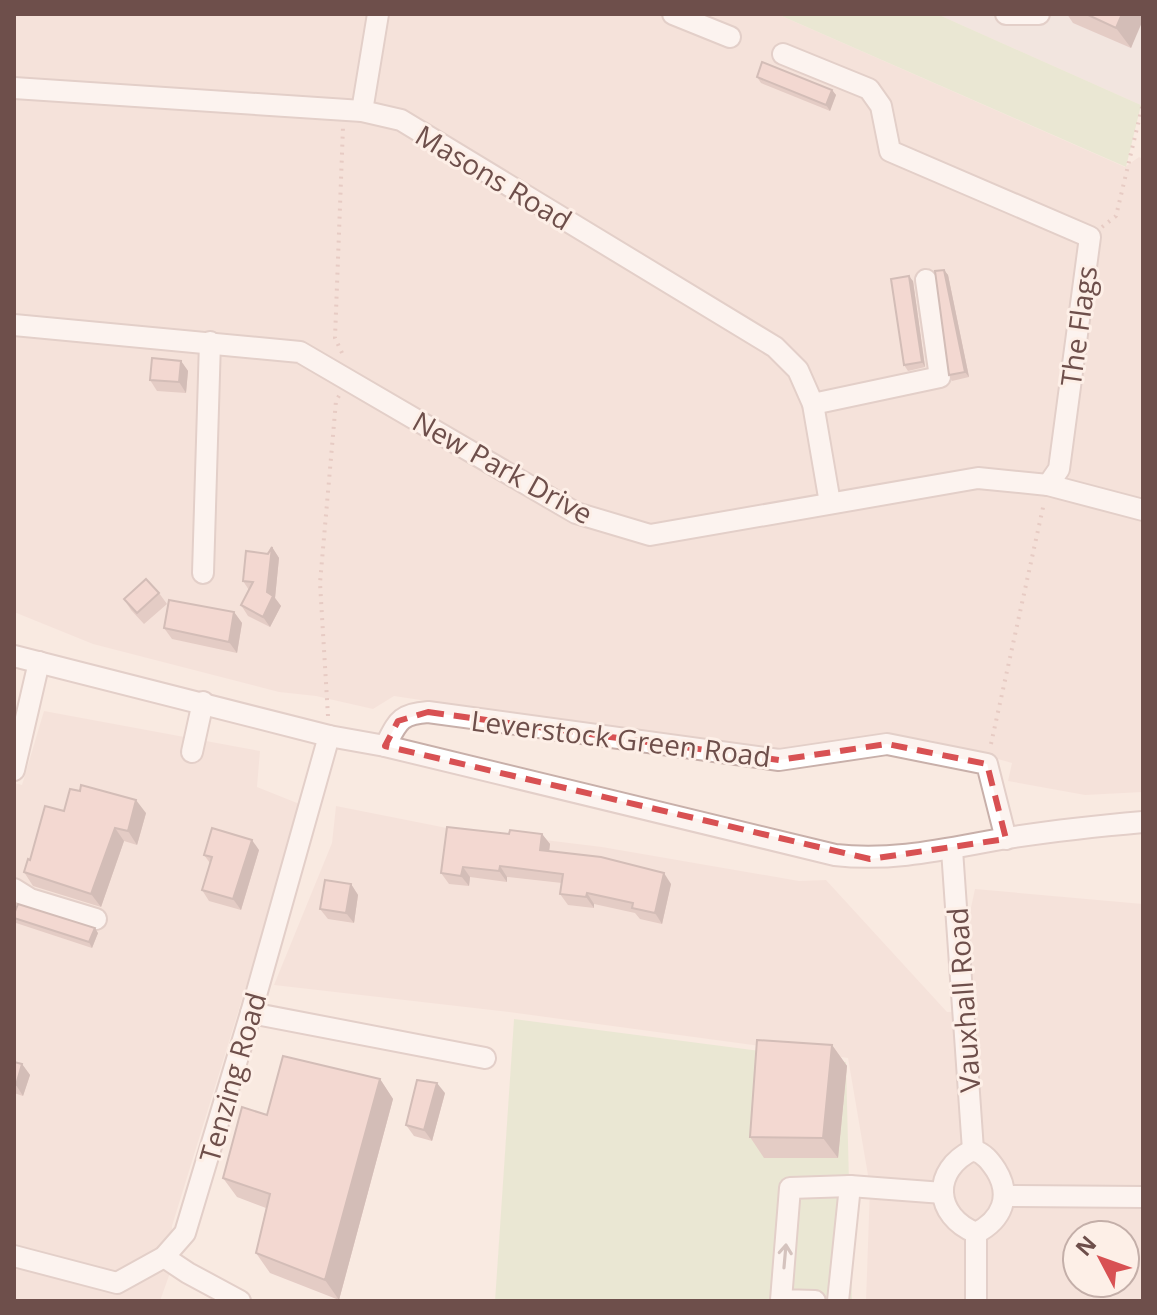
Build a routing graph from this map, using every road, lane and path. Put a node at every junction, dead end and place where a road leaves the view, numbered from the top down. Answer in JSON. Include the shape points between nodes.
{"nodes":[{"id":1,"x":378,"y":14,"type":"edge"},
{"id":2,"x":673,"y":14,"type":"edge"},
{"id":3,"x":1006,"y":14,"type":"edge"},
{"id":4,"x":1039,"y":14,"type":"edge"},
{"id":5,"x":730,"y":37,"type":"dead end"},
{"id":6,"x":783,"y":54,"type":"dead end"},
{"id":7,"x":14,"y":88,"type":"edge"},
{"id":8,"x":1143,"y":103,"type":"edge"},
{"id":9,"x":353,"y":110,"type":"junction"},
{"id":10,"x":1090,"y":237,"type":"junction"},
{"id":11,"x":926,"y":280,"type":"dead end"},
{"id":12,"x":14,"y":325,"type":"edge"},
{"id":13,"x":210,"y":342,"type":"junction"},
{"id":14,"x":347,"y":379,"type":"junction"},
{"id":15,"x":813,"y":404,"type":"junction"},
{"id":16,"x":1048,"y":485,"type":"junction"},
{"id":17,"x":830,"y":503,"type":"junction"},
{"id":18,"x":1143,"y":510,"type":"edge"},
{"id":19,"x":203,"y":573,"type":"dead end"},
{"id":20,"x":14,"y":656,"type":"edge"},
{"id":21,"x":39,"y":662,"type":"junction"},
{"id":22,"x":203,"y":702,"type":"junction"},
{"id":23,"x":329,"y":736,"type":"junction"},
{"id":24,"x":385,"y":746,"type":"junction"},
{"id":25,"x":192,"y":752,"type":"dead end"},
{"id":26,"x":987,"y":764,"type":"junction"},
{"id":27,"x":14,"y":770,"type":"edge"},
{"id":28,"x":1143,"y":822,"type":"edge"},
{"id":29,"x":1006,"y":839,"type":"junction"},
{"id":30,"x":952,"y":850,"type":"junction"},
{"id":31,"x":14,"y":889,"type":"edge"},
{"id":32,"x":96,"y":919,"type":"dead end"},
{"id":33,"x":251,"y":1013,"type":"junction"},
{"id":34,"x":485,"y":1058,"type":"dead end"},
{"id":35,"x":973,"y":1150,"type":"junction"},
{"id":36,"x":850,"y":1186,"type":"junction"},
{"id":37,"x":943,"y":1193,"type":"junction"},
{"id":38,"x":1006,"y":1196,"type":"junction"},
{"id":39,"x":1143,"y":1197,"type":"edge"},
{"id":40,"x":976,"y":1233,"type":"junction"},
{"id":41,"x":14,"y":1256,"type":"edge"},
{"id":42,"x":164,"y":1257,"type":"junction"},
{"id":43,"x":240,"y":1301,"type":"edge"},
{"id":44,"x":815,"y":1301,"type":"edge"},
{"id":45,"x":838,"y":1301,"type":"edge"},
{"id":46,"x":976,"y":1301,"type":"edge"}],
"edges":[{"from":1,"to":9,"type":"street"},
{"from":2,"to":5,"type":"street"},
{"from":3,"to":4,"type":"street"},
{"from":6,"to":10,"type":"street","name":"The Flags","via":[[869,89],[881,106],[890,151]]},
{"from":7,"to":9,"type":"street","name":"Masons Road"},
{"from":8,"to":10,"type":"path","via":[[1116,216]]},
{"from":9,"to":14,"type":"path","via":[[335,338],[350,372]]},
{"from":9,"to":15,"type":"street","name":"Masons Road","via":[[401,120],[775,347],[798,370]]},
{"from":10,"to":16,"type":"street","name":"The Flags","via":[[1059,469]]},
{"from":11,"to":15,"type":"street","via":[[940,377]]},
{"from":12,"to":13,"type":"street","name":"New Park Drive"},
{"from":13,"to":14,"type":"street","name":"New Park Drive","via":[[300,352]]},
{"from":13,"to":19,"type":"street"},
{"from":14,"to":17,"type":"street","name":"New Park Drive","via":[[576,513],[650,535]]},
{"from":14,"to":23,"type":"path","via":[[336,401],[320,583]]},
{"from":15,"to":17,"type":"street","name":"Masons Road"},
{"from":16,"to":17,"type":"street","name":"New Park Drive","via":[[978,478]]},
{"from":16,"to":18,"type":"street","name":"New Park Drive"},
{"from":16,"to":26,"type":"path"},
{"from":20,"to":21,"type":"street","name":"Leverstock Green Road"},
{"from":21,"to":22,"type":"street","name":"Leverstock Green Road"},
{"from":21,"to":27,"type":"street"},
{"from":22,"to":23,"type":"street","name":"Leverstock Green Road"},
{"from":22,"to":25,"type":"street"},
{"from":23,"to":24,"type":"street","name":"Leverstock Green Road"},
{"from":23,"to":33,"type":"street","name":"Tenzing Road"},
{"from":24,"to":26,"type":"street","name":"Leverstock Green Road","via":[[398,721],[428,712],[779,760],[887,744]]},
{"from":24,"to":30,"type":"street","name":"Leverstock Green Road","via":[[835,855],[870,859]]},
{"from":26,"to":29,"type":"street"},
{"from":28,"to":29,"type":"street","name":"Leverstock Green Road"},
{"from":29,"to":30,"type":"street","name":"Leverstock Green Road"},
{"from":30,"to":35,"type":"street","name":"Vauxhall Road"},
{"from":31,"to":32,"type":"street"},
{"from":33,"to":34,"type":"street"},
{"from":33,"to":42,"type":"street","name":"Tenzing Road","via":[[185,1233]]},
{"from":35,"to":37,"type":"street","via":[[953,1164]]},
{"from":35,"to":38,"type":"street","via":[[990,1160]]},
{"from":36,"to":37,"type":"street"},
{"from":44,"to":36,"type":"street","one_way":true,"via":[[781,1300],[790,1188]]},
{"from":36,"to":45,"type":"street"},
{"from":37,"to":40,"type":"street","via":[[947,1213]]},
{"from":38,"to":39,"type":"street"},
{"from":38,"to":40,"type":"street","via":[[989,1227]]},
{"from":40,"to":46,"type":"street"},
{"from":41,"to":42,"type":"street","name":"Tenzing Road","via":[[117,1283]]},
{"from":42,"to":43,"type":"street"}]}
